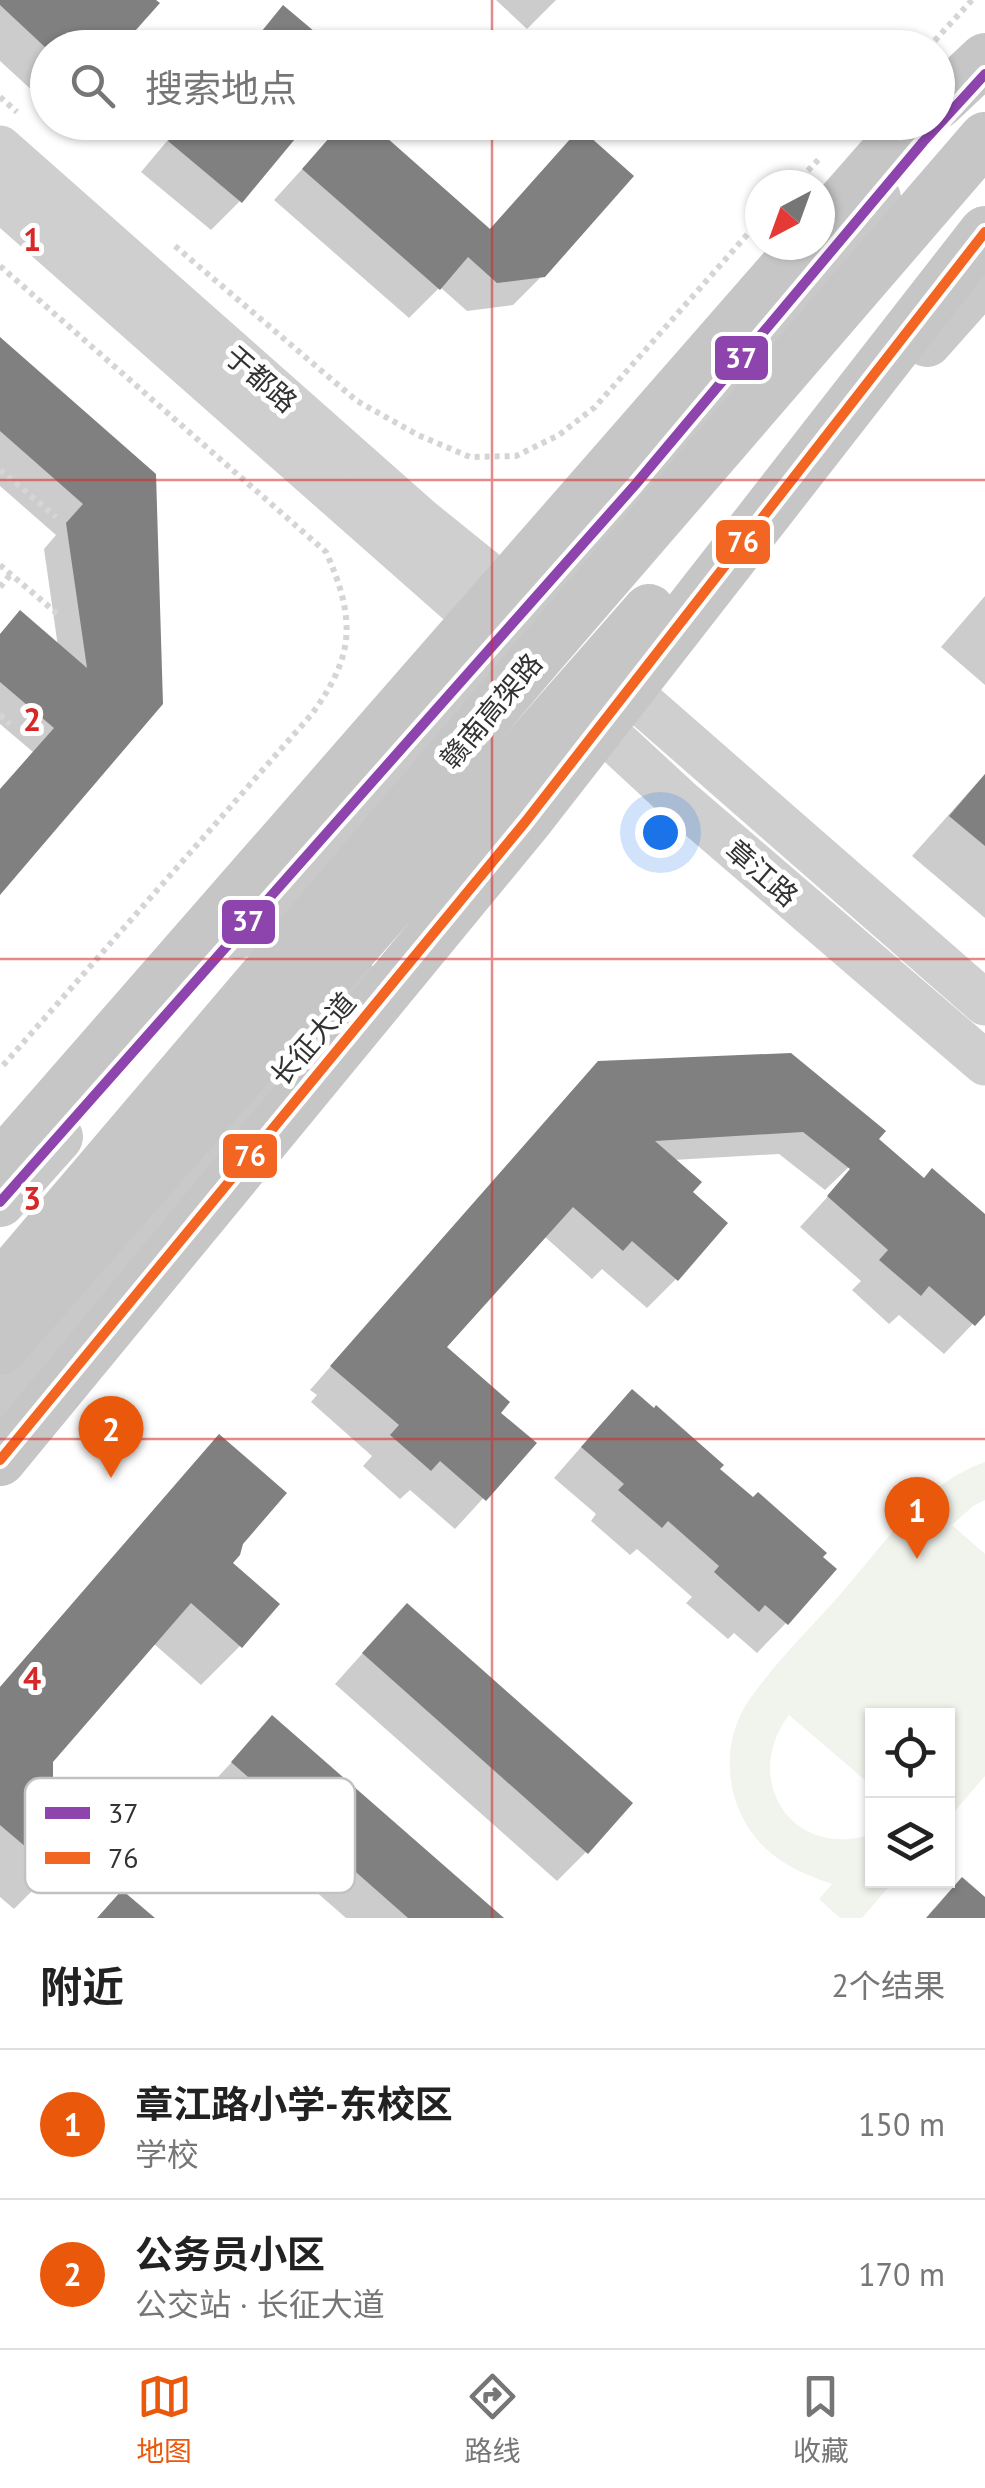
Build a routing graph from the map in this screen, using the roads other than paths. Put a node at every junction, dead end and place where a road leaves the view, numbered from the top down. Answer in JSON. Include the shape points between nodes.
{"nodes":[{"id":1,"x":985,"y":59,"type":"edge"},
{"id":2,"x":985,"y":74,"type":"edge"},
{"id":3,"x":955,"y":87,"type":"edge"},
{"id":4,"x":955,"y":107,"type":"edge"},
{"id":5,"x":13,"y":134,"type":"edge"},
{"id":6,"x":985,"y":138,"type":"edge"},
{"id":7,"x":898,"y":140,"type":"edge"},
{"id":8,"x":925,"y":140,"type":"edge"},
{"id":9,"x":0,"y":198,"type":"edge"},
{"id":10,"x":835,"y":211,"type":"edge"},
{"id":11,"x":985,"y":224,"type":"edge"},
{"id":12,"x":985,"y":232,"type":"edge"},
{"id":13,"x":792,"y":260,"type":"edge"},
{"id":14,"x":985,"y":277,"type":"edge"},
{"id":15,"x":513,"y":622,"type":"junction"},
{"id":16,"x":606,"y":701,"type":"junction"},
{"id":17,"x":985,"y":1003,"type":"edge"},
{"id":18,"x":985,"y":1063,"type":"edge"},
{"id":19,"x":0,"y":1166,"type":"edge"},
{"id":20,"x":0,"y":1202,"type":"edge"},
{"id":21,"x":0,"y":1288,"type":"edge"},
{"id":22,"x":0,"y":1349,"type":"edge"},
{"id":23,"x":0,"y":1397,"type":"edge"},
{"id":24,"x":0,"y":1460,"type":"edge"}],
"edges":[{"from":1,"to":3,"type":"highway"},
{"from":2,"to":4,"type":"main road"},
{"from":5,"to":15,"type":"main road","name":"于都路","via":[[371,476]]},
{"from":6,"to":21,"type":"highway","name":"赣南高架路","bridge":true},
{"from":7,"to":10,"type":"highway"},
{"from":8,"to":15,"type":"main road"},
{"from":9,"to":15,"type":"main road","name":"于都路"},
{"from":11,"to":22,"type":"highway","name":"赣南高架路","bridge":true},
{"from":12,"to":24,"type":"highway","bridge":true,"via":[[526,821]]},
{"from":13,"to":19,"type":"highway","bridge":true},
{"from":14,"to":16,"type":"main road","name":"长征大道"},
{"from":15,"to":16,"type":"main road","name":"章江路"},
{"from":15,"to":20,"type":"main road"},
{"from":16,"to":17,"type":"main road","name":"章江路"},
{"from":16,"to":18,"type":"main road","name":"章江路","via":[[680,800]]},
{"from":16,"to":23,"type":"main road","name":"长征大道"}]}
